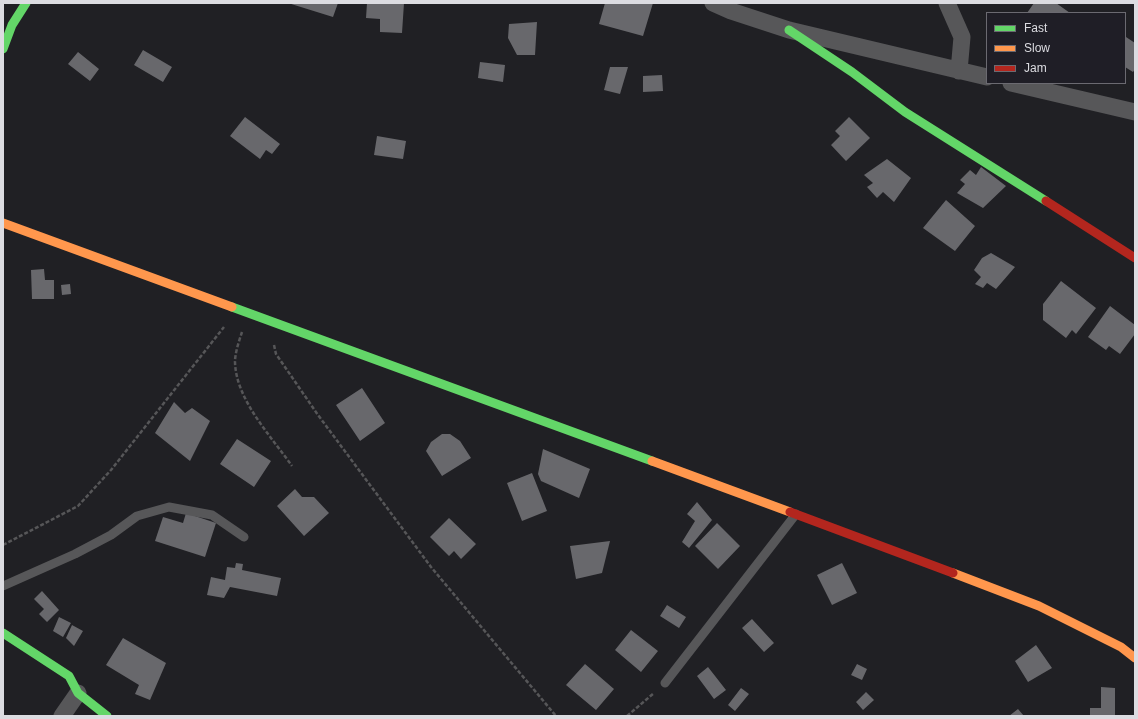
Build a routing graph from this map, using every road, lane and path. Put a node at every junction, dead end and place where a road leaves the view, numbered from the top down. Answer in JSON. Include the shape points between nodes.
{"nodes":[{"id":1,"x":26,"y":3,"type":"edge"},
{"id":2,"x":713,"y":3,"type":"edge"},
{"id":3,"x":946,"y":3,"type":"edge"},
{"id":4,"x":789,"y":30,"type":"junction"},
{"id":5,"x":3,"y":49,"type":"edge"},
{"id":6,"x":959,"y":71,"type":"junction"},
{"id":7,"x":986,"y":77,"type":"edge"},
{"id":8,"x":1015,"y":84,"type":"edge"},
{"id":9,"x":1135,"y":112,"type":"edge"},
{"id":10,"x":3,"y":223,"type":"edge"},
{"id":11,"x":1135,"y":258,"type":"edge"},
{"id":12,"x":242,"y":311,"type":"junction"},
{"id":13,"x":266,"y":320,"type":"junction"},
{"id":14,"x":292,"y":466,"type":"dead end"},
{"id":15,"x":796,"y":514,"type":"junction"},
{"id":16,"x":244,"y":537,"type":"dead end"},
{"id":17,"x":3,"y":544,"type":"edge"},
{"id":18,"x":3,"y":586,"type":"edge"},
{"id":19,"x":3,"y":633,"type":"edge"},
{"id":20,"x":1135,"y":658,"type":"edge"},
{"id":21,"x":665,"y":683,"type":"joint"},
{"id":22,"x":78,"y":693,"type":"junction"},
{"id":23,"x":62,"y":716,"type":"edge"},
{"id":24,"x":107,"y":716,"type":"edge"},
{"id":25,"x":556,"y":716,"type":"edge"},
{"id":26,"x":627,"y":716,"type":"edge"}],
"edges":[{"from":1,"to":5,"type":"street","via":[[12,25]]},
{"from":2,"to":4,"type":"street"},
{"from":3,"to":6,"type":"street","via":[[962,37]]},
{"from":4,"to":6,"type":"street"},
{"from":4,"to":11,"type":"street","via":[[852,72],[905,112]]},
{"from":6,"to":7,"type":"street"},
{"from":8,"to":9,"type":"street"},
{"from":10,"to":12,"type":"street"},
{"from":12,"to":13,"type":"street"},
{"from":12,"to":14,"type":"path","via":[[235,361],[238,383],[250,406]]},
{"from":12,"to":17,"type":"path","via":[[111,470],[78,506]]},
{"from":13,"to":15,"type":"street"},
{"from":13,"to":25,"type":"path","via":[[276,354],[318,415],[431,567]]},
{"from":15,"to":20,"type":"street","via":[[1039,606],[1121,647]]},
{"from":15,"to":21,"type":"lane"},
{"from":16,"to":18,"type":"lane","via":[[212,515],[169,507],[137,516],[74,554]]},
{"from":19,"to":22,"type":"street","via":[[69,676]]},
{"from":21,"to":26,"type":"path"},
{"from":22,"to":23,"type":"street"},
{"from":22,"to":24,"type":"street"}]}
